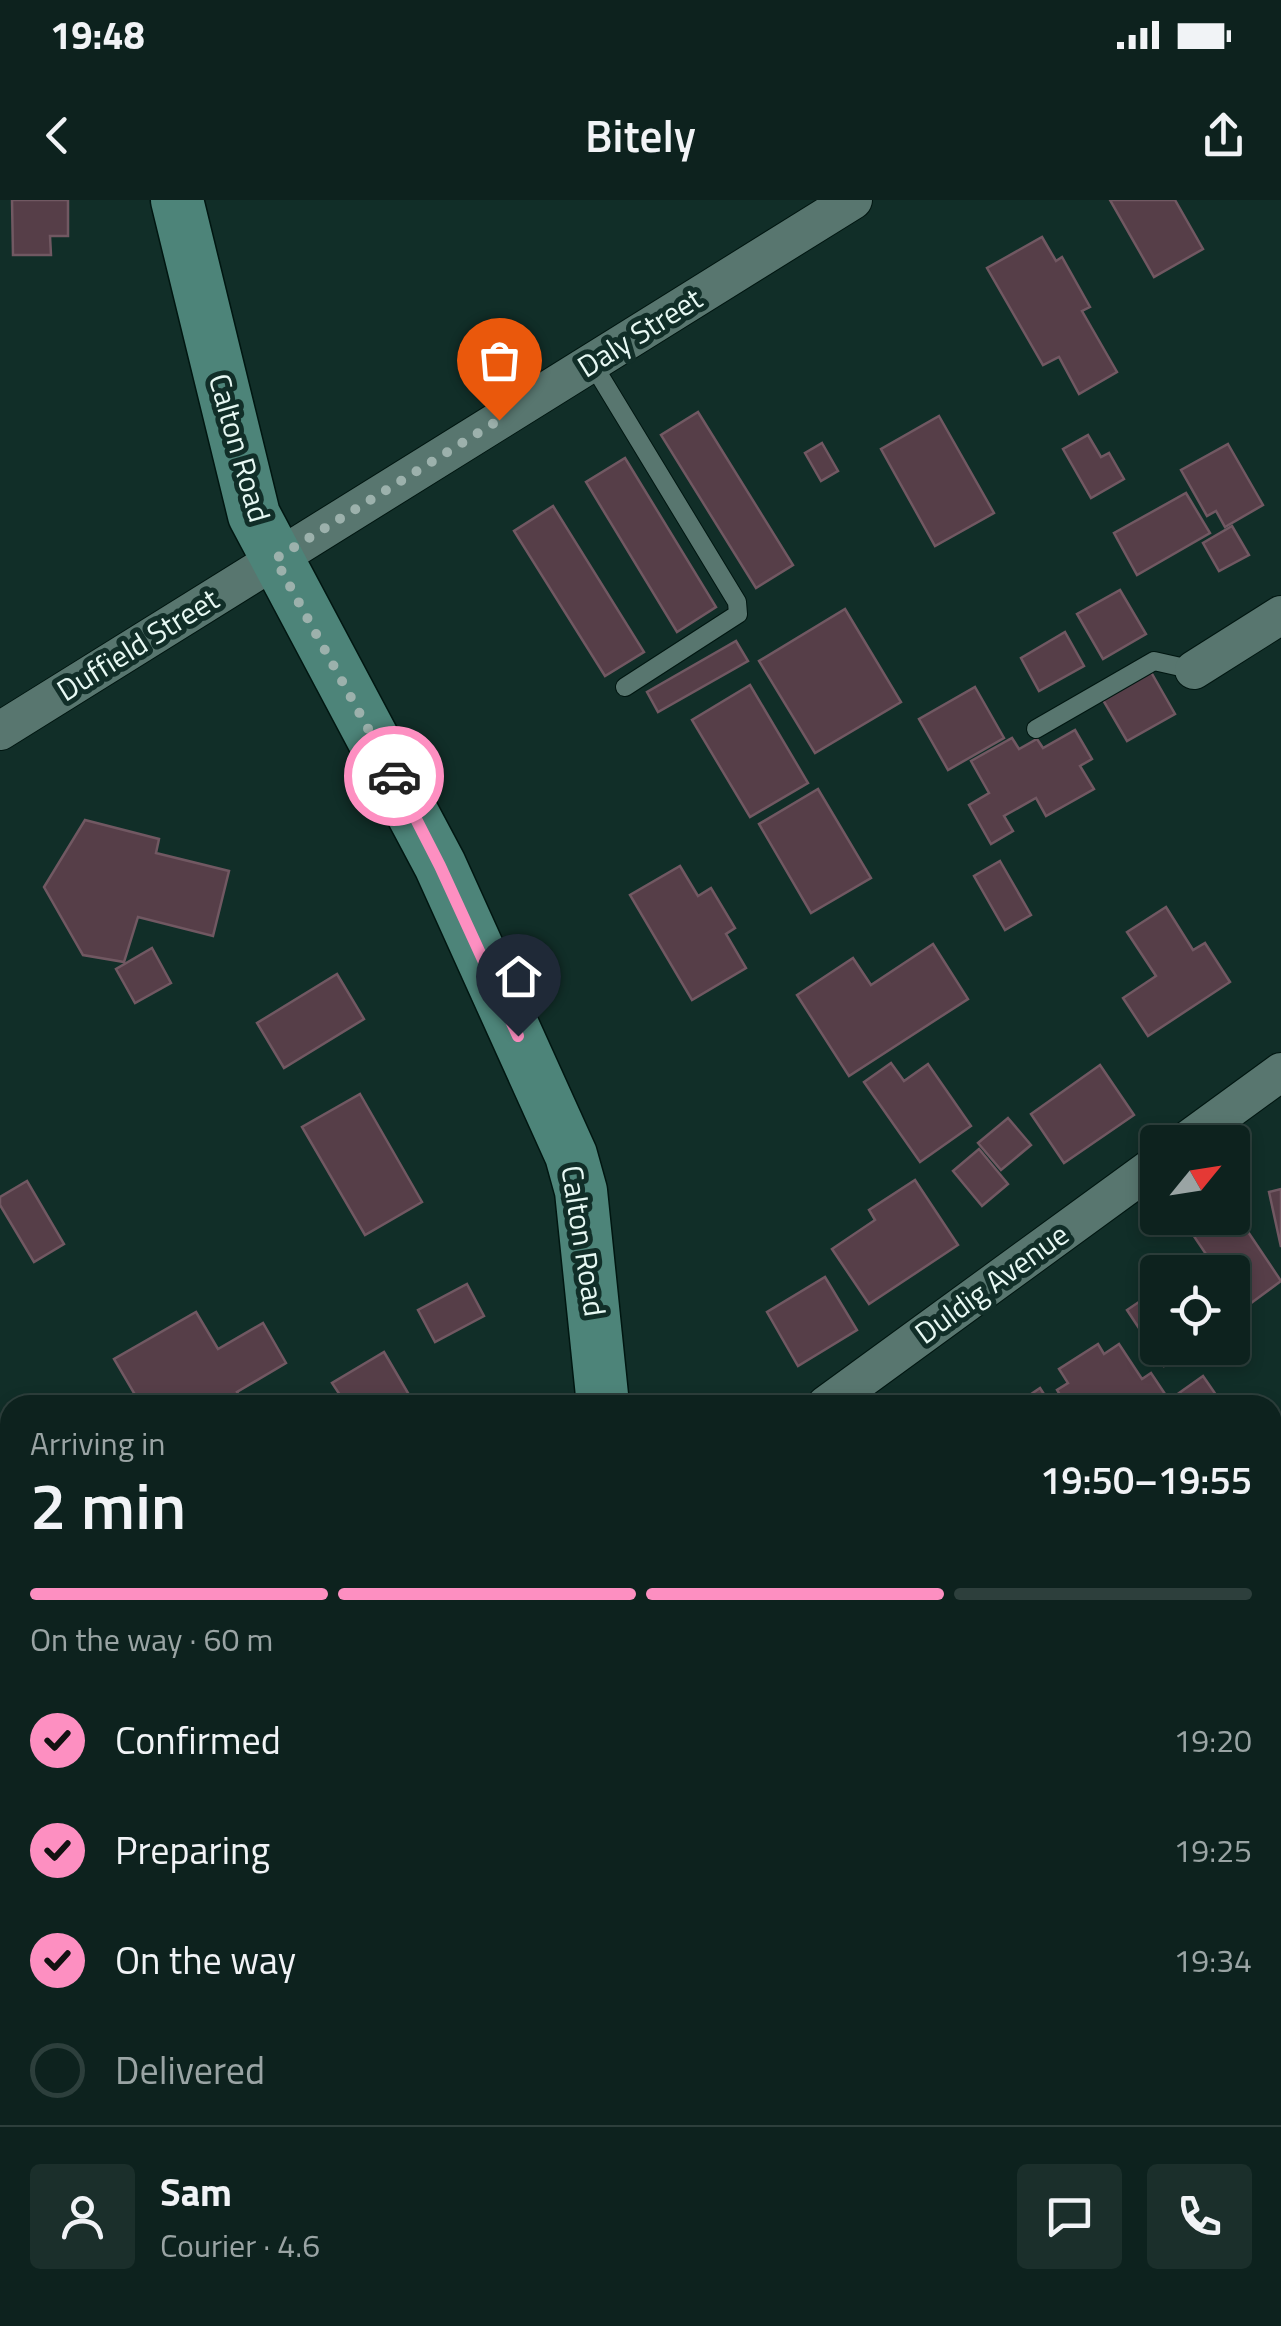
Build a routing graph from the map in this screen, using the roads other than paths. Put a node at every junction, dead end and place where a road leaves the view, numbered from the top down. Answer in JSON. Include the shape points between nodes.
{"nodes":[{"id":1,"x":177,"y":200,"type":"edge"},
{"id":2,"x":852,"y":200,"type":"edge"},
{"id":3,"x":592,"y":363,"type":"junction"},
{"id":4,"x":275,"y":559,"type":"junction"},
{"id":5,"x":1281,"y":615,"type":"edge"},
{"id":6,"x":1194,"y":670,"type":"joint"},
{"id":7,"x":626,"y":687,"type":"dead end"},
{"id":8,"x":1036,"y":729,"type":"dead end"},
{"id":9,"x":0,"y":731,"type":"edge"},
{"id":10,"x":1281,"y":1072,"type":"edge"},
{"id":11,"x":1208,"y":1125,"type":"edge"},
{"id":12,"x":1140,"y":1176,"type":"edge"},
{"id":13,"x":598,"y":1395,"type":"edge"},
{"id":14,"x":840,"y":1395,"type":"edge"}],
"edges":[{"from":1,"to":4,"type":"main road","name":"Calton Road","via":[[238,460]]},
{"from":2,"to":3,"type":"street","name":"Daly Street"},
{"from":3,"to":4,"type":"street","name":"Daly Street"},
{"from":3,"to":7,"type":"lane","via":[[737,602],[738,614]]},
{"from":4,"to":9,"type":"street","name":"Duffield Street"},
{"from":4,"to":13,"type":"main road","name":"Calton Road","via":[[401,787],[571,1155],[582,1191]]},
{"from":5,"to":6,"type":"street"},
{"from":6,"to":8,"type":"lane","via":[[1154,662]]},
{"from":10,"to":11,"type":"street"},
{"from":12,"to":14,"type":"street","name":"Duldig Avenue"}]}
